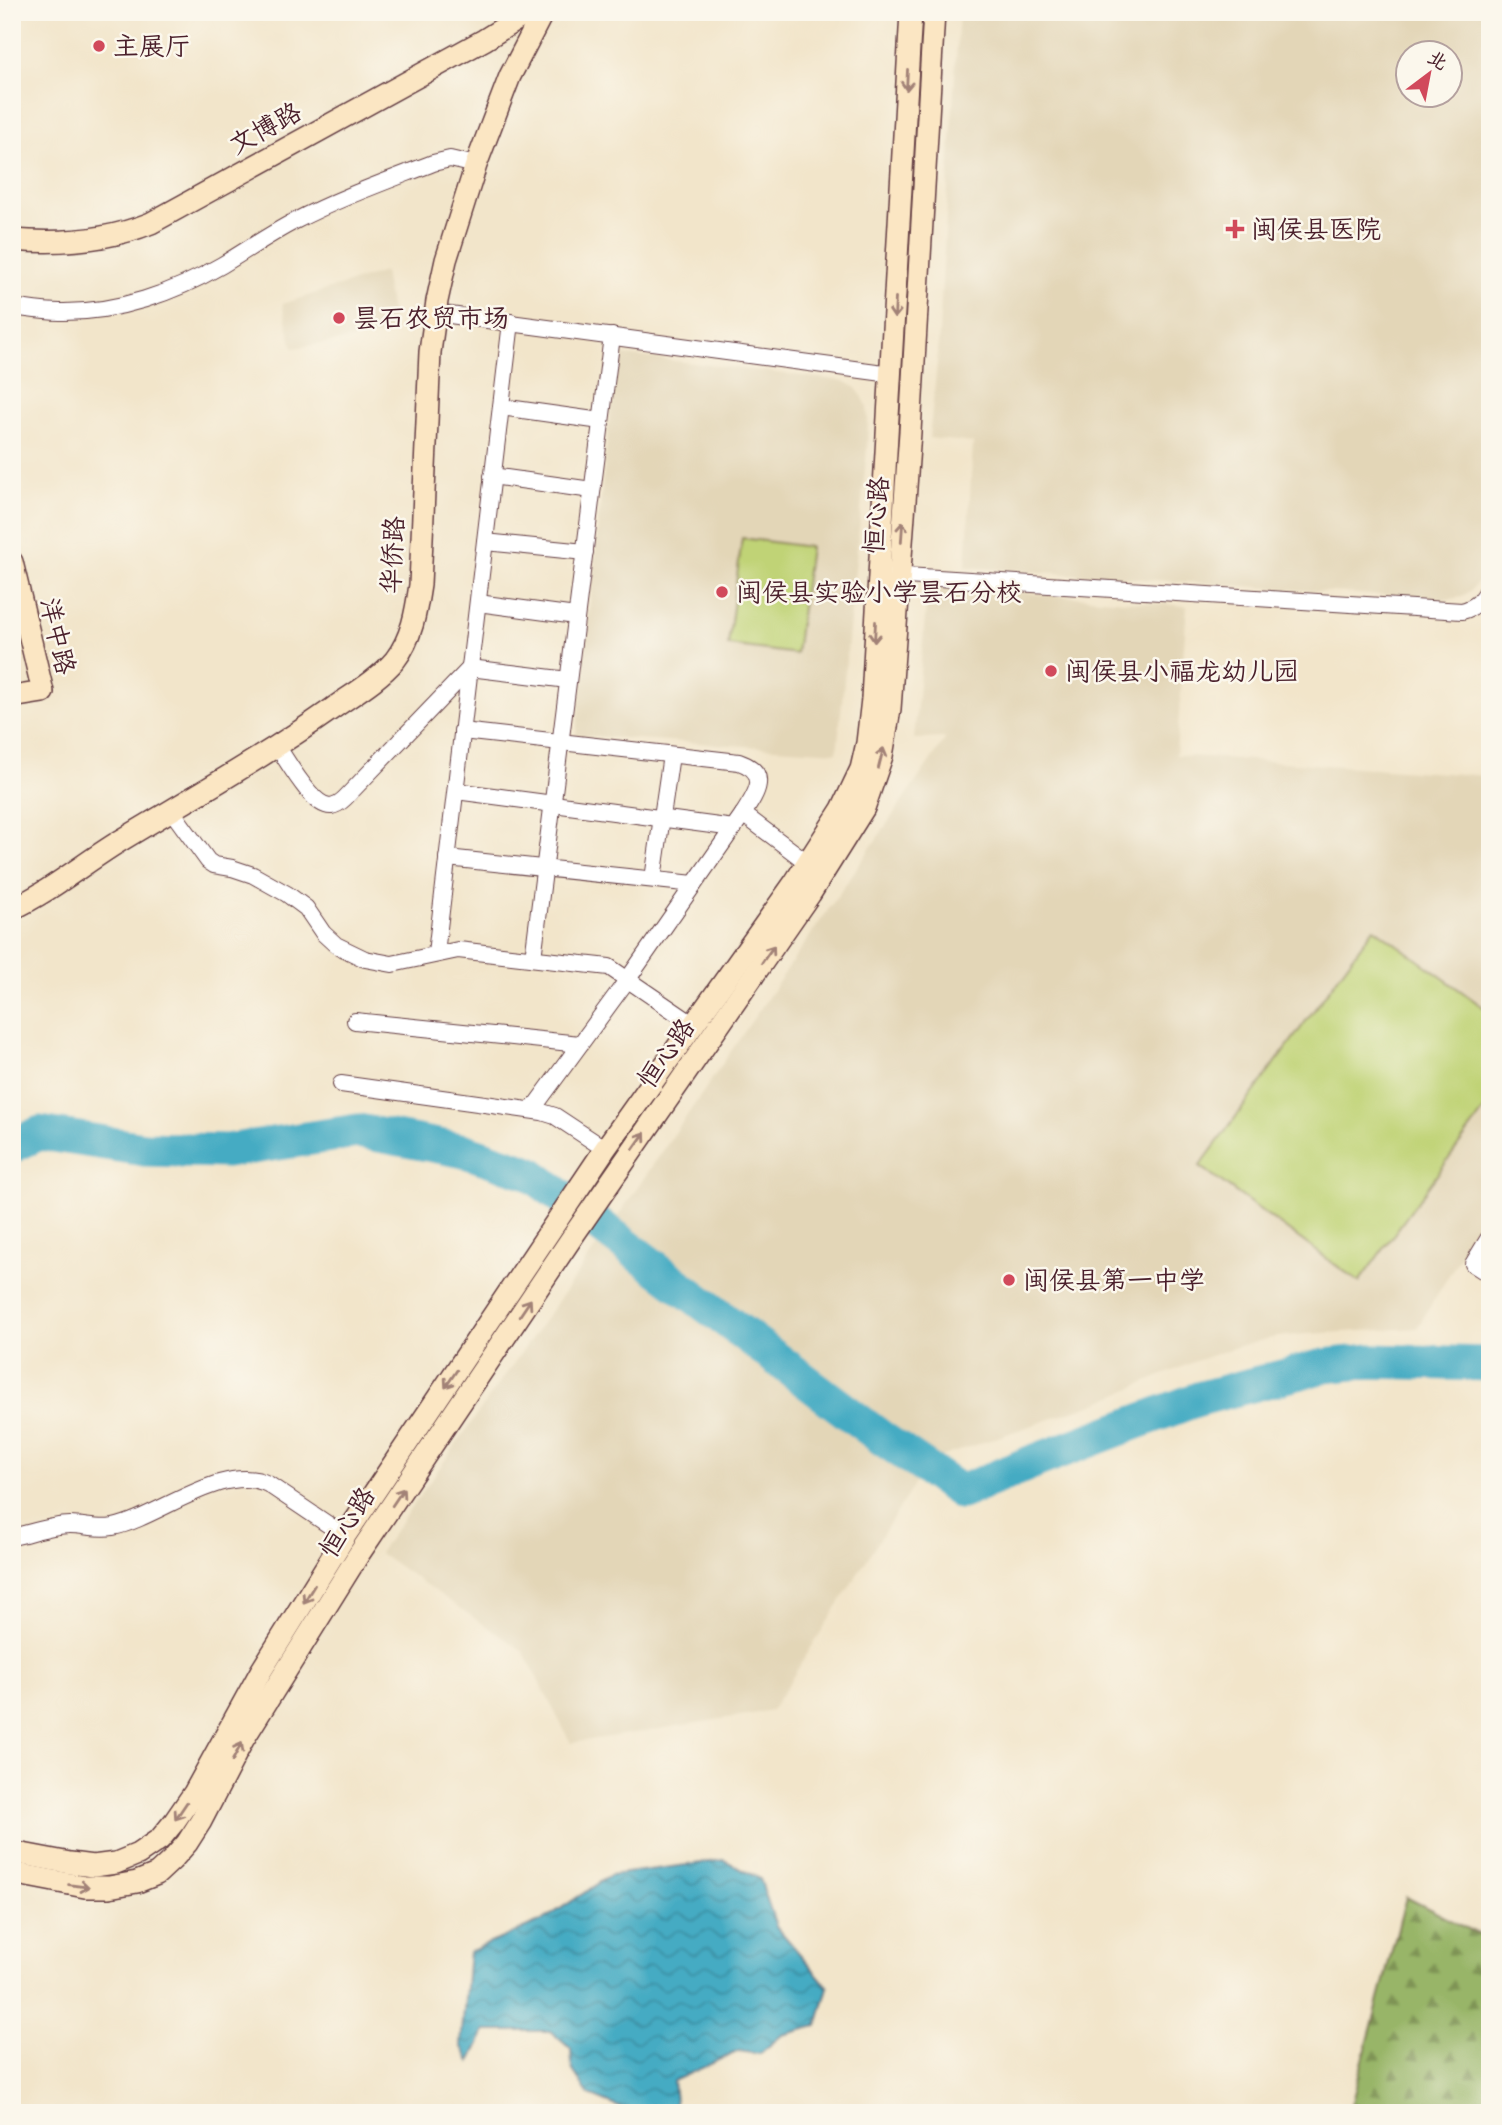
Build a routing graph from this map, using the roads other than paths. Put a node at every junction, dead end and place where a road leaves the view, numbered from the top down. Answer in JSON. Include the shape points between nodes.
{"nodes":[{"id":1,"x":529,"y":12,"type":"edge"},
{"id":2,"x":543,"y":12,"type":"edge"},
{"id":3,"x":911,"y":12,"type":"edge"},
{"id":4,"x":934,"y":12,"type":"edge"},
{"id":5,"x":476,"y":165,"type":"junction"},
{"id":6,"x":12,"y":240,"type":"edge"},
{"id":7,"x":12,"y":307,"type":"edge"},
{"id":8,"x":435,"y":313,"type":"junction"},
{"id":9,"x":511,"y":322,"type":"junction"},
{"id":10,"x":612,"y":336,"type":"junction"},
{"id":11,"x":891,"y":374,"type":"junction"},
{"id":12,"x":501,"y":407,"type":"junction"},
{"id":13,"x":601,"y":421,"type":"junction"},
{"id":14,"x":492,"y":476,"type":"junction"},
{"id":15,"x":592,"y":490,"type":"junction"},
{"id":16,"x":485,"y":542,"type":"junction"},
{"id":17,"x":585,"y":552,"type":"junction"},
{"id":18,"x":12,"y":562,"type":"edge"},
{"id":19,"x":878,"y":575,"type":"junction"},
{"id":20,"x":899,"y":576,"type":"junction"},
{"id":21,"x":1490,"y":585,"type":"edge"},
{"id":22,"x":478,"y":603,"type":"junction"},
{"id":23,"x":576,"y":616,"type":"junction"},
{"id":24,"x":470,"y":668,"type":"junction"},
{"id":25,"x":568,"y":680,"type":"junction"},
{"id":26,"x":12,"y":697,"type":"edge"},
{"id":27,"x":463,"y":731,"type":"junction"},
{"id":28,"x":560,"y":742,"type":"junction"},
{"id":29,"x":277,"y":746,"type":"junction"},
{"id":30,"x":671,"y":755,"type":"junction"},
{"id":31,"x":456,"y":791,"type":"junction"},
{"id":32,"x":552,"y":804,"type":"junction"},
{"id":33,"x":171,"y":810,"type":"junction"},
{"id":34,"x":661,"y":818,"type":"junction"},
{"id":35,"x":738,"y":821,"type":"junction"},
{"id":36,"x":447,"y":858,"type":"junction"},
{"id":37,"x":808,"y":863,"type":"junction"},
{"id":38,"x":544,"y":868,"type":"junction"},
{"id":39,"x":653,"y":879,"type":"junction"},
{"id":40,"x":694,"y":884,"type":"junction"},
{"id":41,"x":12,"y":909,"type":"edge"},
{"id":42,"x":436,"y":953,"type":"junction"},
{"id":43,"x":533,"y":958,"type":"junction"},
{"id":44,"x":628,"y":979,"type":"junction"},
{"id":45,"x":355,"y":1021,"type":"dead end"},
{"id":46,"x":694,"y":1025,"type":"junction"},
{"id":47,"x":580,"y":1044,"type":"junction"},
{"id":48,"x":341,"y":1084,"type":"dead end"},
{"id":49,"x":532,"y":1110,"type":"junction"},
{"id":50,"x":605,"y":1149,"type":"junction"},
{"id":51,"x":1490,"y":1236,"type":"edge"},
{"id":52,"x":1490,"y":1275,"type":"edge"},
{"id":53,"x":345,"y":1536,"type":"junction"},
{"id":54,"x":12,"y":1537,"type":"edge"},
{"id":55,"x":12,"y":1852,"type":"edge"},
{"id":56,"x":12,"y":1873,"type":"edge"}],
"edges":[{"from":1,"to":6,"type":"main road","name":"文博路","via":[[151,223],[88,240]]},
{"from":2,"to":5,"type":"main road","name":"华侨路","via":[[510,76]]},
{"from":3,"to":11,"type":"main road","name":"恒心路","one_way":true},
{"from":20,"to":4,"type":"main road","name":"恒心路","one_way":true},
{"from":5,"to":7,"type":"street","via":[[450,159],[426,165],[307,214],[220,266],[132,303],[85,312]]},
{"from":5,"to":8,"type":"main road","name":"华侨路","via":[[446,260]]},
{"from":8,"to":9,"type":"street"},
{"from":8,"to":29,"type":"main road","name":"华侨路","via":[[420,585],[410,634],[381,674]]},
{"from":9,"to":10,"type":"street"},
{"from":9,"to":12,"type":"street"},
{"from":10,"to":11,"type":"street"},
{"from":10,"to":13,"type":"street"},
{"from":11,"to":19,"type":"main road","name":"恒心路"},
{"from":12,"to":13,"type":"street"},
{"from":12,"to":14,"type":"street"},
{"from":13,"to":15,"type":"street"},
{"from":14,"to":15,"type":"street"},
{"from":14,"to":16,"type":"street"},
{"from":15,"to":17,"type":"street"},
{"from":16,"to":17,"type":"street"},
{"from":16,"to":22,"type":"street"},
{"from":17,"to":23,"type":"street"},
{"from":18,"to":26,"type":"main road","name":"洋中路","via":[[43,692]]},
{"from":19,"to":20,"type":"street"},
{"from":19,"to":37,"type":"main road","name":"恒心路","one_way":true,"via":[[872,699],[861,769]]},
{"from":20,"to":21,"type":"street","via":[[1462,611],[1479,603]]},
{"from":56,"to":20,"type":"main road","name":"恒心路","one_way":true,"via":[[109,1887],[156,1874],[187,1843],[243,1740],[359,1554],[864,808],[886,734]]},
{"from":22,"to":23,"type":"street"},
{"from":22,"to":24,"type":"street"},
{"from":23,"to":25,"type":"street"},
{"from":24,"to":25,"type":"street"},
{"from":24,"to":27,"type":"street"},
{"from":24,"to":29,"type":"street","via":[[338,804],[317,802]]},
{"from":25,"to":28,"type":"street"},
{"from":27,"to":28,"type":"street"},
{"from":27,"to":31,"type":"street"},
{"from":28,"to":30,"type":"street"},
{"from":28,"to":32,"type":"street"},
{"from":29,"to":33,"type":"main road","name":"华侨路"},
{"from":30,"to":34,"type":"street"},
{"from":30,"to":35,"type":"street","via":[[738,762],[754,770],[759,785],[756,795]]},
{"from":31,"to":32,"type":"street"},
{"from":31,"to":36,"type":"street"},
{"from":32,"to":34,"type":"street"},
{"from":32,"to":38,"type":"street"},
{"from":33,"to":41,"type":"main road","name":"华侨路"},
{"from":33,"to":42,"type":"street","via":[[208,861],[253,875],[287,894],[306,908],[323,933],[350,953],[392,964]]},
{"from":34,"to":35,"type":"street"},
{"from":34,"to":39,"type":"street"},
{"from":35,"to":37,"type":"street"},
{"from":35,"to":40,"type":"street"},
{"from":36,"to":38,"type":"street"},
{"from":36,"to":42,"type":"street"},
{"from":37,"to":46,"type":"main road","name":"恒心路"},
{"from":38,"to":39,"type":"street"},
{"from":38,"to":43,"type":"street"},
{"from":39,"to":40,"type":"street"},
{"from":40,"to":44,"type":"street"},
{"from":42,"to":43,"type":"street","via":[[458,950]]},
{"from":43,"to":44,"type":"street","via":[[609,967]]},
{"from":44,"to":46,"type":"street"},
{"from":44,"to":47,"type":"street"},
{"from":45,"to":47,"type":"street"},
{"from":46,"to":50,"type":"main road","name":"恒心路"},
{"from":47,"to":49,"type":"street"},
{"from":48,"to":49,"type":"street"},
{"from":49,"to":50,"type":"street","via":[[555,1116]]},
{"from":50,"to":53,"type":"main road","name":"恒心路","one_way":true},
{"from":51,"to":52,"type":"street","via":[[1473,1264]]},
{"from":53,"to":54,"type":"street","via":[[259,1480],[240,1478],[113,1527],[57,1526]]},
{"from":53,"to":55,"type":"main road","name":"恒心路","one_way":true,"via":[[261,1671],[194,1793],[160,1839],[116,1863],[93,1866]]}]}
